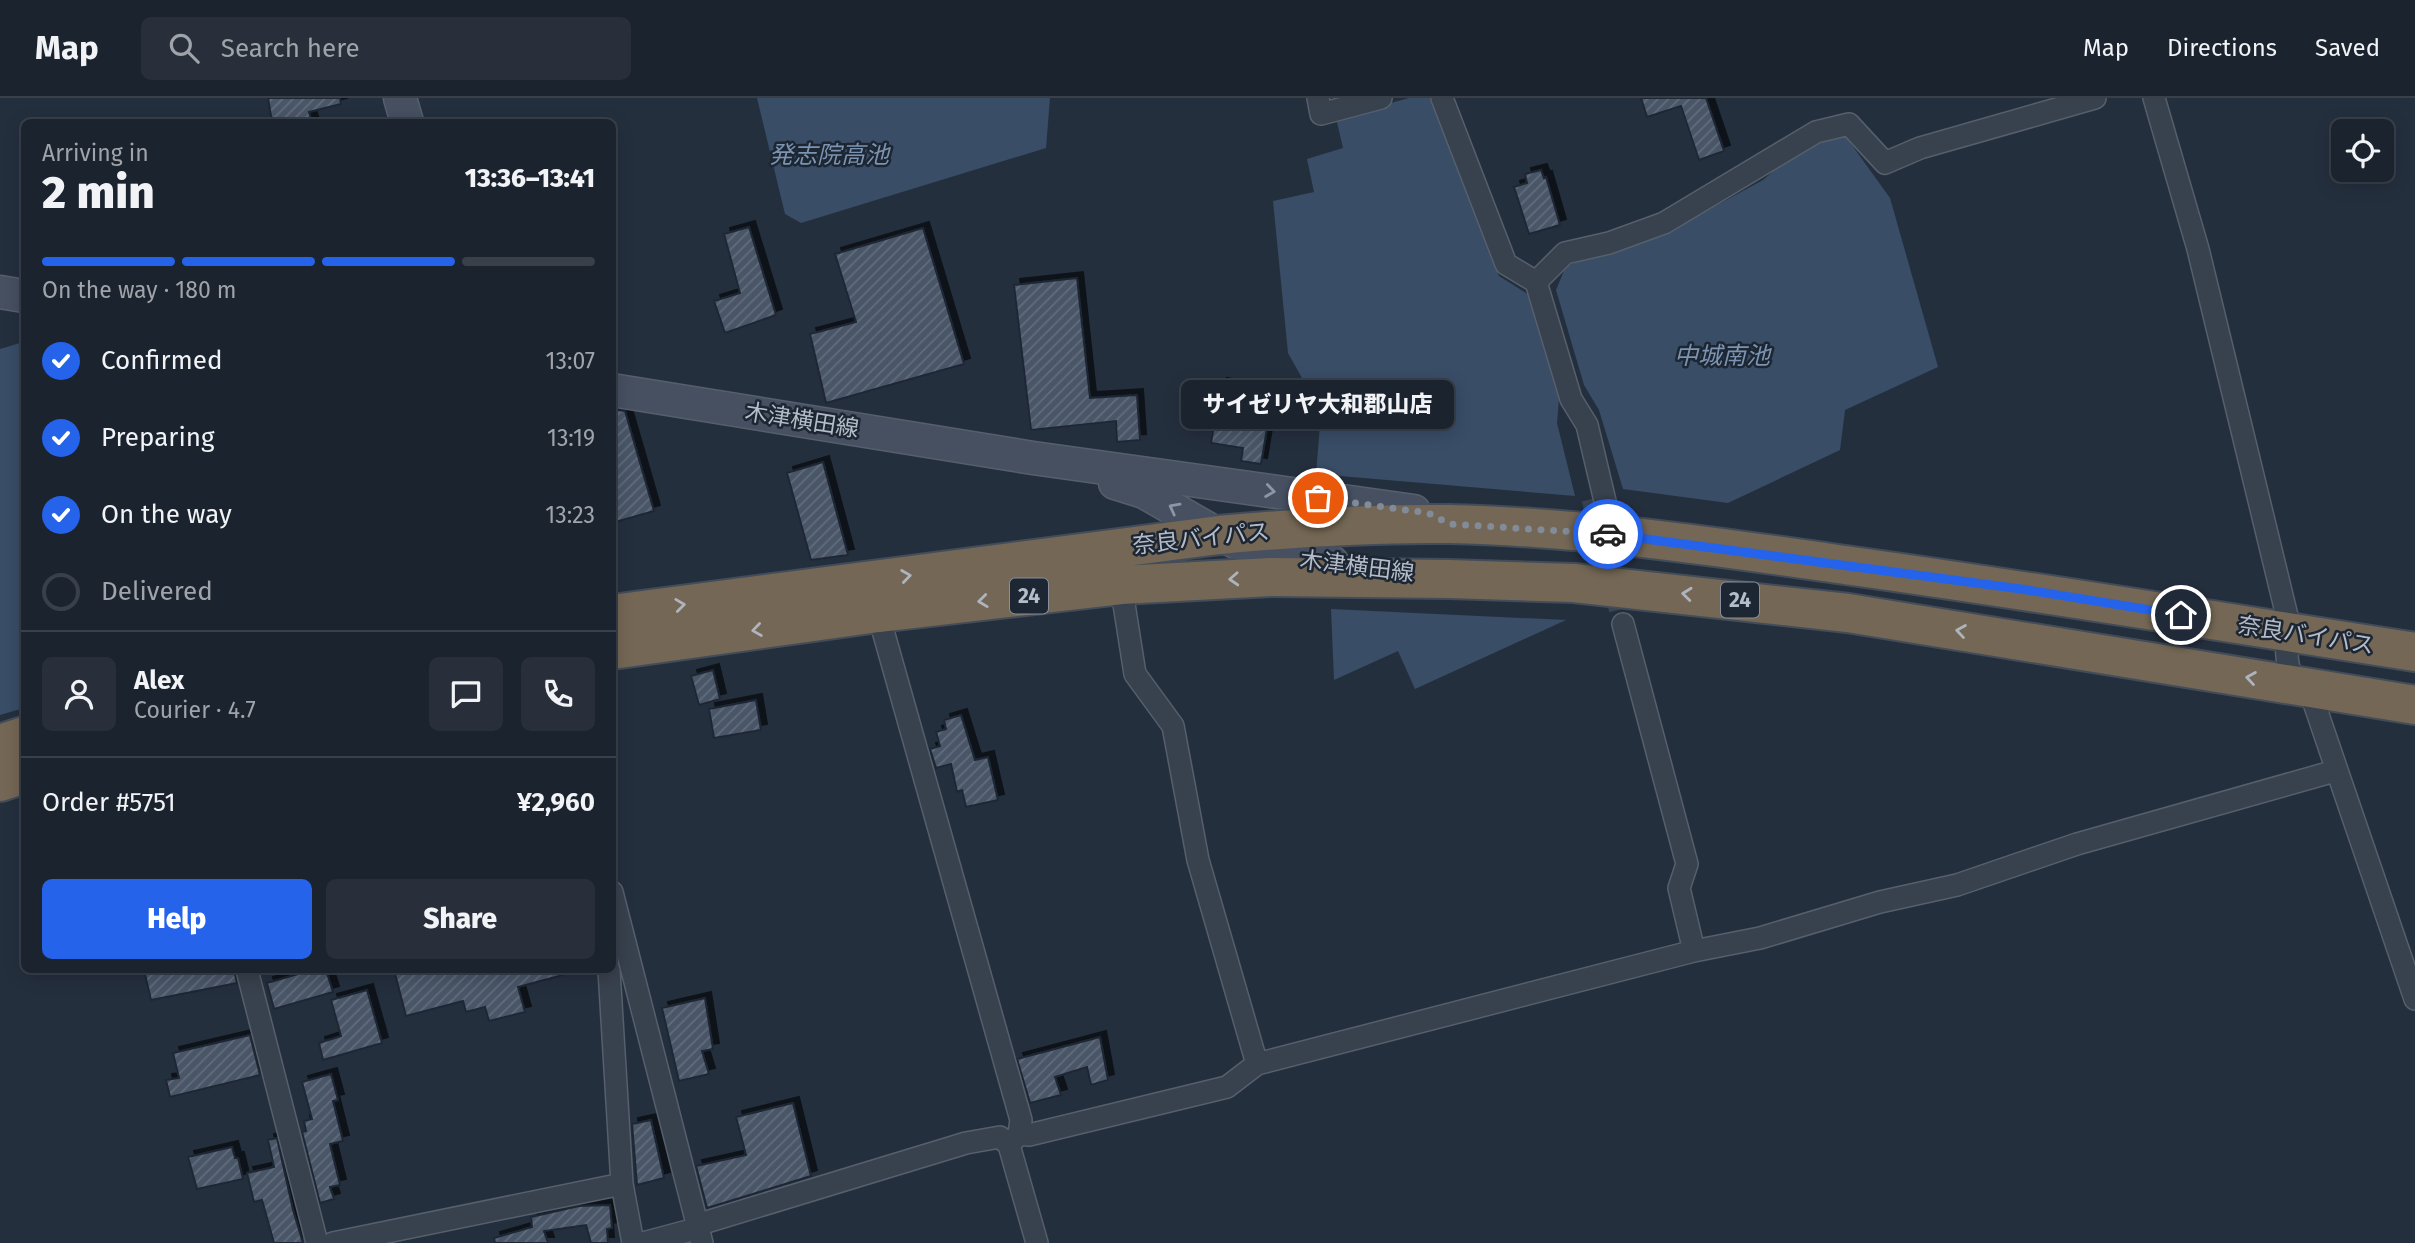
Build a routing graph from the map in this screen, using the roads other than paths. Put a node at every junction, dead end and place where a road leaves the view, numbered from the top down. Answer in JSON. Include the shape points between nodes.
{"nodes":[{"id":1,"x":400,"y":98,"type":"edge"},
{"id":2,"x":1318,"y":98,"type":"edge"},
{"id":3,"x":1381,"y":98,"type":"edge"},
{"id":4,"x":1442,"y":98,"type":"edge"},
{"id":5,"x":2095,"y":98,"type":"edge"},
{"id":6,"x":2154,"y":98,"type":"edge"},
{"id":7,"x":406,"y":119,"type":"edge"},
{"id":8,"x":1536,"y":282,"type":"junction"},
{"id":9,"x":0,"y":292,"type":"edge"},
{"id":10,"x":21,"y":296,"type":"edge"},
{"id":11,"x":616,"y":391,"type":"edge"},
{"id":12,"x":1571,"y":399,"type":"junction"},
{"id":13,"x":1033,"y":458,"type":"junction"},
{"id":14,"x":1592,"y":499,"type":"tunnel mouth"},
{"id":15,"x":1450,"y":524,"type":"junction"},
{"id":16,"x":1219,"y":535,"type":"junction"},
{"id":17,"x":1613,"y":535,"type":"junction"},
{"id":18,"x":1449,"y":579,"type":"junction"},
{"id":19,"x":1121,"y":585,"type":"junction"},
{"id":20,"x":616,"y":613,"type":"edge"},
{"id":21,"x":878,"y":613,"type":"junction"},
{"id":22,"x":1623,"y":624,"type":"tunnel mouth"},
{"id":23,"x":2287,"y":632,"type":"junction"},
{"id":24,"x":616,"y":649,"type":"edge"},
{"id":25,"x":2415,"y":652,"type":"edge"},
{"id":26,"x":2295,"y":685,"type":"junction"},
{"id":27,"x":2415,"y":705,"type":"edge"},
{"id":28,"x":21,"y":737,"type":"edge"},
{"id":29,"x":0,"y":744,"type":"edge"},
{"id":30,"x":2335,"y":771,"type":"junction"},
{"id":31,"x":21,"y":775,"type":"edge"},
{"id":32,"x":0,"y":782,"type":"edge"},
{"id":33,"x":616,"y":915,"type":"edge"},
{"id":34,"x":1694,"y":951,"type":"junction"},
{"id":35,"x":248,"y":973,"type":"edge"},
{"id":36,"x":609,"y":973,"type":"edge"},
{"id":37,"x":2415,"y":999,"type":"edge"},
{"id":38,"x":1257,"y":1064,"type":"junction"},
{"id":39,"x":1014,"y":1139,"type":"junction"},
{"id":40,"x":622,"y":1184,"type":"junction"},
{"id":41,"x":700,"y":1232,"type":"edge"},
{"id":42,"x":317,"y":1243,"type":"edge"},
{"id":43,"x":333,"y":1243,"type":"edge"},
{"id":44,"x":633,"y":1243,"type":"edge"},
{"id":45,"x":643,"y":1243,"type":"edge"},
{"id":46,"x":1037,"y":1243,"type":"edge"}],
"edges":[{"from":1,"to":7,"type":"main road"},
{"from":2,"to":3,"type":"street","via":[[1321,114]]},
{"from":4,"to":8,"type":"street","via":[[1506,264]]},
{"from":5,"to":8,"type":"street","via":[[1920,148],[1885,163],[1850,124],[1816,132],[1664,223],[1565,253]]},
{"from":6,"to":23,"type":"street","via":[[2198,249],[2287,616]]},
{"from":8,"to":12,"type":"street"},
{"from":9,"to":10,"type":"main road"},
{"from":11,"to":13,"type":"main road","name":"木津横田線"},
{"from":12,"to":14,"type":"street"},
{"from":12,"to":17,"type":"street","via":[[1587,425]]},
{"from":13,"to":15,"type":"main road","name":"木津横田線","one_way":true,"via":[[1428,513]]},
{"from":16,"to":13,"type":"main road","name":"木津横田線","one_way":true,"via":[[1144,492]]},
{"from":15,"to":16,"type":"highway","name":"奈良バイパス","number":"24","via":[[1302,527]]},
{"from":15,"to":17,"type":"highway","name":"奈良バイパス","number":"24"},
{"from":16,"to":18,"type":"main road","name":"木津横田線","via":[[1266,555],[1372,564]]},
{"from":20,"to":16,"type":"highway","name":"奈良バイパス","number":"24","one_way":true},
{"from":17,"to":23,"type":"highway","name":"奈良バイパス","number":"24","via":[[2021,589]]},
{"from":18,"to":19,"type":"highway","name":"奈良バイパス","number":"24","one_way":true,"via":[[1271,577]]},
{"from":26,"to":18,"type":"highway","name":"奈良バイパス","number":"24","one_way":true,"via":[[1848,613],[1574,583]]},
{"from":19,"to":21,"type":"highway","name":"奈良バイパス","number":"24","one_way":true},
{"from":19,"to":38,"type":"street","via":[[1135,674],[1173,726],[1198,860]]},
{"from":21,"to":24,"type":"highway","name":"奈良バイパス","number":"24","one_way":true},
{"from":21,"to":39,"type":"street","via":[[1021,1120]]},
{"from":22,"to":34,"type":"street","via":[[1687,864],[1679,888]]},
{"from":23,"to":25,"type":"highway","name":"奈良バイパス","number":"24"},
{"from":23,"to":26,"type":"street","via":[[2286,658]]},
{"from":26,"to":27,"type":"highway","name":"奈良バイパス","number":"24"},
{"from":26,"to":30,"type":"street","via":[[2313,700]]},
{"from":28,"to":29,"type":"highway"},
{"from":30,"to":34,"type":"street","via":[[2077,844],[1957,885]]},
{"from":30,"to":37,"type":"street"},
{"from":31,"to":32,"type":"highway"},
{"from":33,"to":41,"type":"street"},
{"from":34,"to":38,"type":"street"},
{"from":35,"to":42,"type":"street"},
{"from":36,"to":40,"type":"street"},
{"from":38,"to":39,"type":"street","via":[[1227,1087]]},
{"from":39,"to":41,"type":"street","via":[[965,1143]]},
{"from":39,"to":46,"type":"street"},
{"from":40,"to":43,"type":"street"},
{"from":40,"to":44,"type":"street"},
{"from":41,"to":45,"type":"street"}]}
